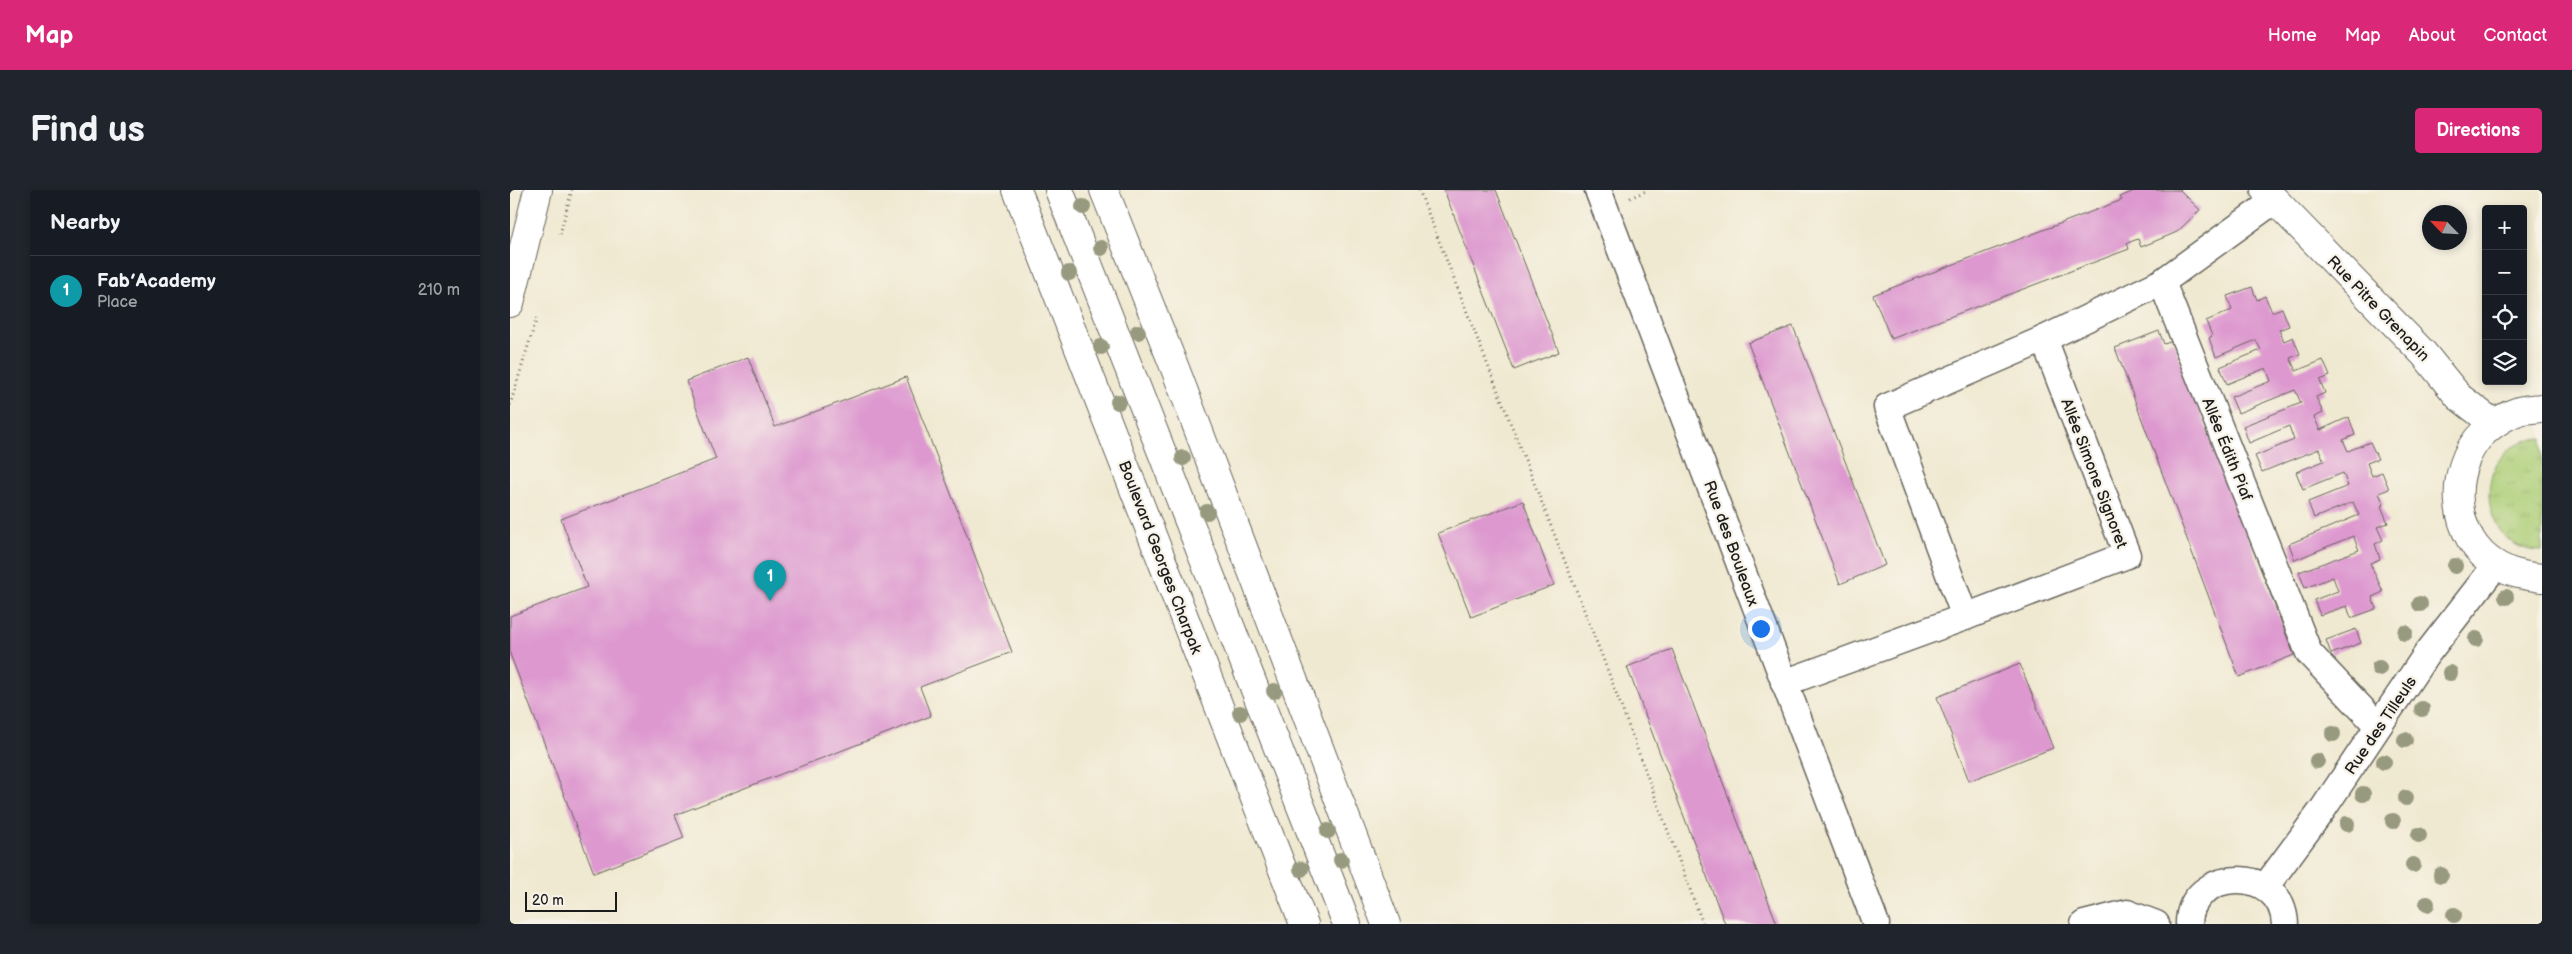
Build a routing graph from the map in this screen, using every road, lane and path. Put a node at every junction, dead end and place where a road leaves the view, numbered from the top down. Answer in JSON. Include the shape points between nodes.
{"nodes":[{"id":1,"x":538,"y":190,"type":"edge"},
{"id":2,"x":1017,"y":190,"type":"edge"},
{"id":3,"x":1059,"y":190,"type":"edge"},
{"id":4,"x":1104,"y":190,"type":"edge"},
{"id":5,"x":1419,"y":190,"type":"edge"},
{"id":6,"x":1598,"y":190,"type":"edge"},
{"id":7,"x":2270,"y":195,"type":"edge"},
{"id":8,"x":2162,"y":282,"type":"junction"},
{"id":9,"x":510,"y":303,"type":"edge"},
{"id":10,"x":2044,"y":339,"type":"junction"},
{"id":11,"x":2542,"y":408,"type":"edge"},
{"id":12,"x":2494,"y":423,"type":"junction"},
{"id":13,"x":2496,"y":565,"type":"junction"},
{"id":14,"x":2542,"y":578,"type":"edge"},
{"id":15,"x":1965,"y":617,"type":"junction"},
{"id":16,"x":1784,"y":683,"type":"junction"},
{"id":17,"x":2378,"y":726,"type":"junction"},
{"id":18,"x":2266,"y":886,"type":"junction"},
{"id":19,"x":1304,"y":924,"type":"edge"},
{"id":20,"x":1347,"y":924,"type":"edge"},
{"id":21,"x":1386,"y":924,"type":"edge"},
{"id":22,"x":1703,"y":924,"type":"edge"},
{"id":23,"x":1876,"y":924,"type":"edge"},
{"id":24,"x":2084,"y":924,"type":"edge"},
{"id":25,"x":2156,"y":924,"type":"edge"},
{"id":26,"x":2189,"y":924,"type":"edge"},
{"id":27,"x":2285,"y":924,"type":"edge"}],
"edges":[{"from":1,"to":9,"type":"main road"},
{"from":2,"to":19,"type":"main road","name":"Boulevard Georges Charpak"},
{"from":3,"to":20,"type":"main road"},
{"from":4,"to":21,"type":"main road"},
{"from":5,"to":22,"type":"path","via":[[1606,666]]},
{"from":6,"to":16,"type":"street","name":"Rue des Bouleaux"},
{"from":7,"to":8,"type":"street"},
{"from":7,"to":12,"type":"main road","name":"Rue Pitre Grenapin","via":[[2424,354],[2459,397]]},
{"from":8,"to":10,"type":"street"},
{"from":8,"to":17,"type":"street","name":"Allée Édith Piaf","via":[[2310,653]]},
{"from":10,"to":15,"type":"street","via":[[1887,407]]},
{"from":10,"to":15,"type":"street","name":"Allée Simone Signoret","via":[[2127,555]]},
{"from":11,"to":12,"type":"main road","via":[[2518,412]]},
{"from":12,"to":13,"type":"main road","via":[[2474,443],[2461,468],[2457,495],[2462,522],[2476,547]]},
{"from":13,"to":14,"type":"main road","via":[[2520,576]]},
{"from":13,"to":17,"type":"street","name":"Rue des Tilleuls","via":[[2426,656]]},
{"from":15,"to":16,"type":"street","name":"Allée Simone Signoret"},
{"from":16,"to":23,"type":"street","name":"Rue des Bouleaux"},
{"from":17,"to":18,"type":"street","name":"Rue des Tilleuls","via":[[2323,809]]},
{"from":18,"to":26,"type":"street","via":[[2239,879],[2213,885],[2200,896],[2191,911]]},
{"from":18,"to":27,"type":"street","via":[[2278,902]]},
{"from":24,"to":25,"type":"street","via":[[2127,913]]}]}
